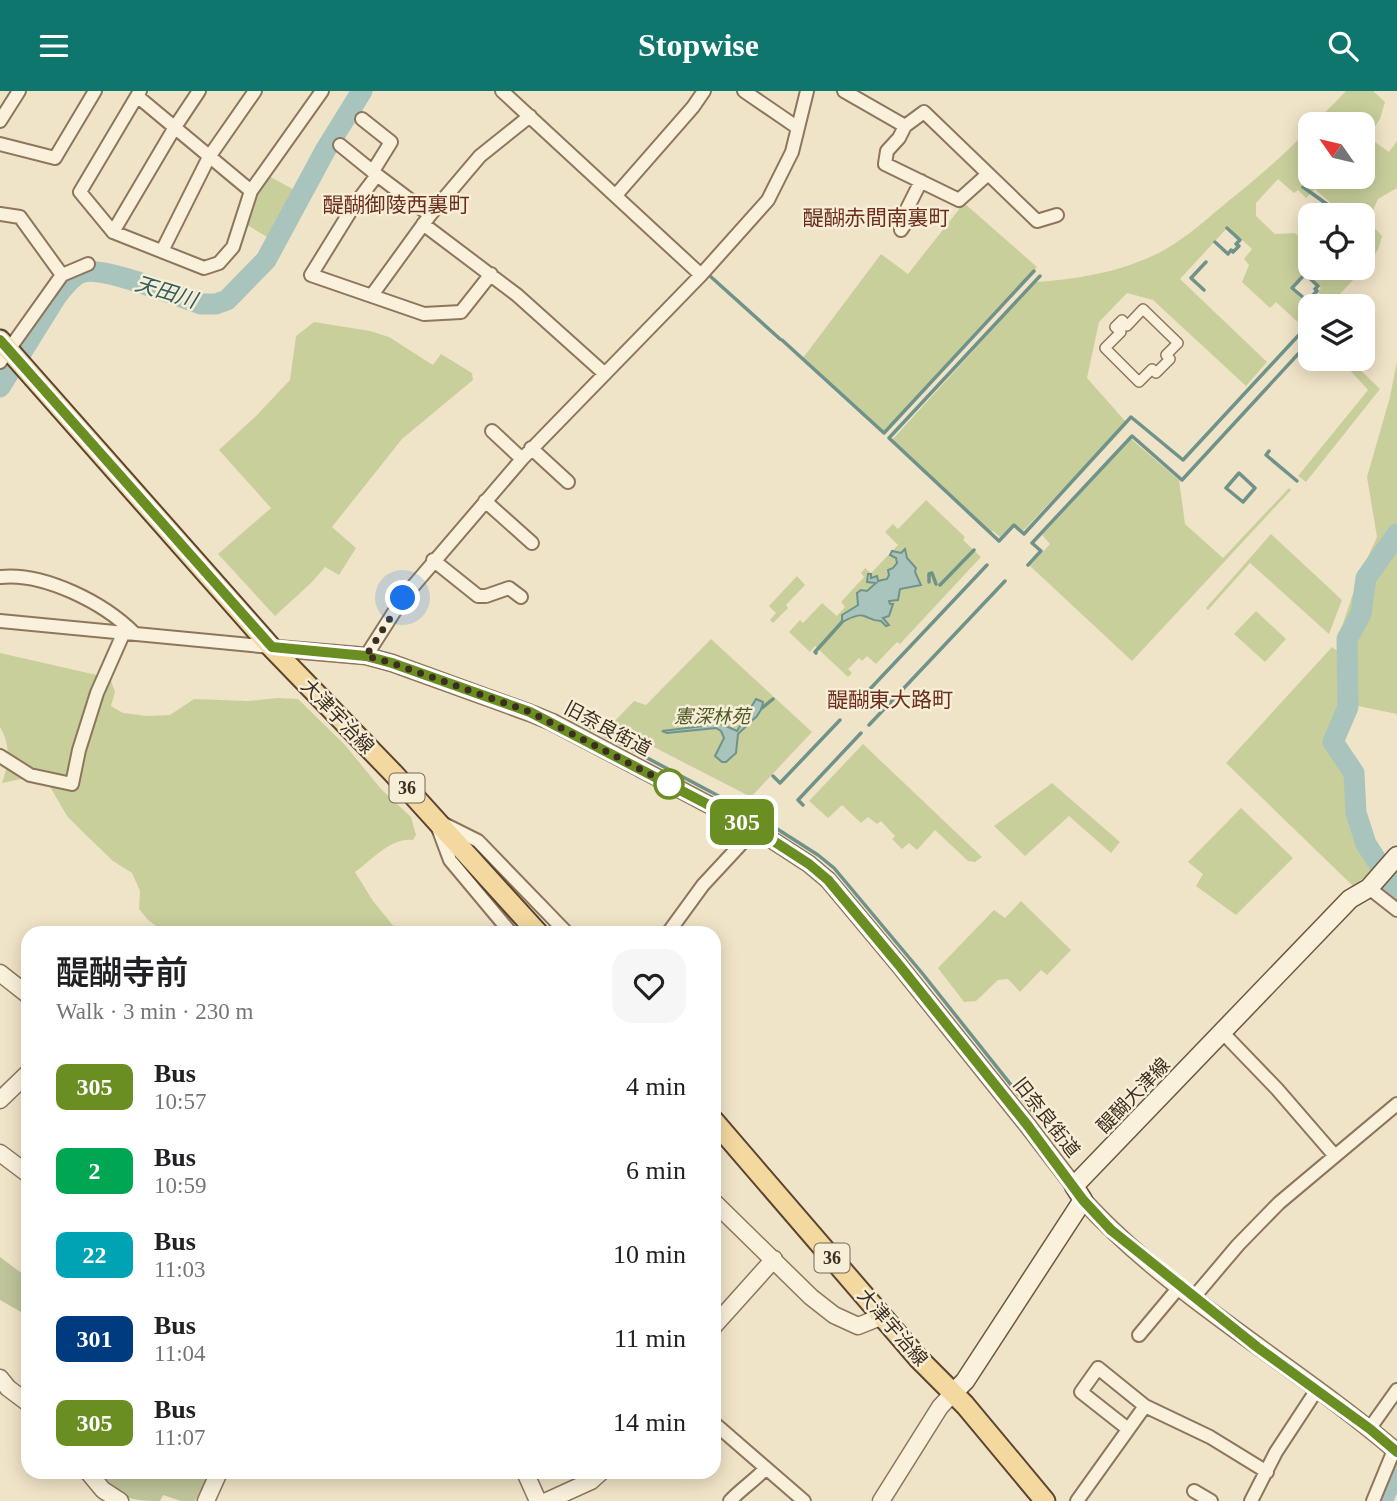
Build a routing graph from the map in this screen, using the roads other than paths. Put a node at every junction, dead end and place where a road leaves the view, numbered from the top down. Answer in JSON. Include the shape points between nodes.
{"nodes":[{"id":1,"x":19,"y":91,"type":"edge"},
{"id":2,"x":95,"y":91,"type":"edge"},
{"id":3,"x":199,"y":91,"type":"edge"},
{"id":4,"x":255,"y":91,"type":"edge"},
{"id":5,"x":322,"y":91,"type":"edge"},
{"id":6,"x":502,"y":91,"type":"edge"},
{"id":7,"x":704,"y":91,"type":"edge"},
{"id":8,"x":744,"y":91,"type":"edge"},
{"id":9,"x":807,"y":91,"type":"edge"},
{"id":10,"x":844,"y":91,"type":"edge"},
{"id":11,"x":138,"y":94,"type":"edge"},
{"id":12,"x":530,"y":116,"type":"junction"},
{"id":13,"x":362,"y":119,"type":"dead end"},
{"id":14,"x":0,"y":121,"type":"edge"},
{"id":15,"x":905,"y":126,"type":"junction"},
{"id":16,"x":175,"y":127,"type":"junction"},
{"id":17,"x":797,"y":128,"type":"junction"},
{"id":18,"x":0,"y":144,"type":"edge"},
{"id":19,"x":340,"y":145,"type":"dead end"},
{"id":20,"x":209,"y":156,"type":"junction"},
{"id":21,"x":375,"y":173,"type":"junction"},
{"id":22,"x":988,"y":174,"type":"junction"},
{"id":23,"x":921,"y":181,"type":"junction"},
{"id":24,"x":251,"y":191,"type":"junction"},
{"id":25,"x":615,"y":195,"type":"junction"},
{"id":26,"x":0,"y":214,"type":"edge"},
{"id":27,"x":1057,"y":215,"type":"dead end"},
{"id":28,"x":426,"y":220,"type":"junction"},
{"id":29,"x":901,"y":230,"type":"dead end"},
{"id":30,"x":113,"y":232,"type":"junction"},
{"id":31,"x":162,"y":251,"type":"junction"},
{"id":32,"x":88,"y":264,"type":"dead end"},
{"id":33,"x":491,"y":274,"type":"junction"},
{"id":34,"x":62,"y":275,"type":"junction"},
{"id":35,"x":701,"y":275,"type":"junction"},
{"id":36,"x":372,"y":295,"type":"junction"},
{"id":37,"x":1178,"y":343,"type":"joint"},
{"id":38,"x":3,"y":351,"type":"edge"},
{"id":39,"x":605,"y":374,"type":"junction"},
{"id":40,"x":492,"y":432,"type":"dead end"},
{"id":41,"x":531,"y":449,"type":"junction"},
{"id":42,"x":522,"y":459,"type":"junction"},
{"id":43,"x":568,"y":482,"type":"dead end"},
{"id":44,"x":485,"y":502,"type":"junction"},
{"id":45,"x":531,"y":543,"type":"dead end"},
{"id":46,"x":433,"y":560,"type":"junction"},
{"id":47,"x":0,"y":577,"type":"edge"},
{"id":48,"x":522,"y":597,"type":"dead end"},
{"id":49,"x":0,"y":621,"type":"edge"},
{"id":50,"x":129,"y":633,"type":"junction"},
{"id":51,"x":272,"y":647,"type":"junction"},
{"id":52,"x":366,"y":656,"type":"junction"},
{"id":53,"x":0,"y":756,"type":"edge"},
{"id":54,"x":435,"y":819,"type":"junction"},
{"id":55,"x":755,"y":829,"type":"junction"},
{"id":56,"x":1383,"y":872,"type":"edge"},
{"id":57,"x":1397,"y":911,"type":"edge"},
{"id":58,"x":505,"y":926,"type":"edge"},
{"id":59,"x":532,"y":926,"type":"edge"},
{"id":60,"x":560,"y":926,"type":"edge"},
{"id":61,"x":673,"y":926,"type":"edge"},
{"id":62,"x":0,"y":973,"type":"edge"},
{"id":63,"x":21,"y":990,"type":"edge"},
{"id":64,"x":1223,"y":1033,"type":"junction"},
{"id":65,"x":21,"y":1080,"type":"edge"},
{"id":66,"x":0,"y":1100,"type":"edge"},
{"id":67,"x":1397,"y":1104,"type":"edge"},
{"id":68,"x":721,"y":1129,"type":"edge"},
{"id":69,"x":0,"y":1153,"type":"edge"},
{"id":70,"x":1335,"y":1156,"type":"junction"},
{"id":71,"x":21,"y":1169,"type":"edge"},
{"id":72,"x":1078,"y":1193,"type":"junction"},
{"id":73,"x":721,"y":1209,"type":"edge"},
{"id":74,"x":774,"y":1259,"type":"junction"},
{"id":75,"x":1180,"y":1286,"type":"junction"},
{"id":76,"x":1194,"y":1297,"type":"junction"},
{"id":77,"x":883,"y":1316,"type":"junction"},
{"id":78,"x":721,"y":1317,"type":"edge"},
{"id":79,"x":1139,"y":1335,"type":"dead end"},
{"id":80,"x":0,"y":1378,"type":"edge"},
{"id":81,"x":1397,"y":1390,"type":"edge"},
{"id":82,"x":1316,"y":1391,"type":"junction"},
{"id":83,"x":953,"y":1393,"type":"junction"},
{"id":84,"x":21,"y":1397,"type":"edge"},
{"id":85,"x":1144,"y":1406,"type":"junction"},
{"id":86,"x":721,"y":1429,"type":"edge"},
{"id":87,"x":1128,"y":1429,"type":"junction"},
{"id":88,"x":1370,"y":1429,"type":"junction"},
{"id":89,"x":1396,"y":1451,"type":"edge"},
{"id":90,"x":765,"y":1469,"type":"junction"},
{"id":91,"x":1267,"y":1472,"type":"junction"},
{"id":92,"x":94,"y":1479,"type":"edge"},
{"id":93,"x":216,"y":1479,"type":"edge"},
{"id":94,"x":528,"y":1479,"type":"edge"},
{"id":95,"x":593,"y":1479,"type":"edge"},
{"id":96,"x":1194,"y":1491,"type":"dead end"},
{"id":97,"x":120,"y":1501,"type":"edge"},
{"id":98,"x":206,"y":1501,"type":"edge"},
{"id":99,"x":538,"y":1501,"type":"edge"},
{"id":100,"x":547,"y":1501,"type":"edge"},
{"id":101,"x":730,"y":1501,"type":"edge"},
{"id":102,"x":804,"y":1501,"type":"edge"},
{"id":103,"x":881,"y":1501,"type":"edge"},
{"id":104,"x":1045,"y":1501,"type":"edge"},
{"id":105,"x":1077,"y":1501,"type":"edge"},
{"id":106,"x":1211,"y":1501,"type":"edge"},
{"id":107,"x":1251,"y":1501,"type":"edge"},
{"id":108,"x":1373,"y":1501,"type":"edge"}],
"edges":[{"from":1,"to":14,"type":"street"},
{"from":2,"to":18,"type":"street","via":[[55,158]]},
{"from":3,"to":16,"type":"street"},
{"from":4,"to":20,"type":"street"},
{"from":5,"to":24,"type":"street"},
{"from":6,"to":12,"type":"street"},
{"from":7,"to":25,"type":"street"},
{"from":8,"to":17,"type":"street"},
{"from":9,"to":17,"type":"street"},
{"from":10,"to":15,"type":"street"},
{"from":11,"to":16,"type":"street"},
{"from":11,"to":30,"type":"street","via":[[80,192]]},
{"from":12,"to":25,"type":"street"},
{"from":12,"to":28,"type":"street","via":[[480,156]]},
{"from":13,"to":21,"type":"street","via":[[391,142]]},
{"from":15,"to":22,"type":"street","via":[[924,112]]},
{"from":15,"to":23,"type":"street","via":[[887,151],[886,164]]},
{"from":16,"to":20,"type":"street"},
{"from":16,"to":30,"type":"street"},
{"from":17,"to":35,"type":"street","via":[[792,152],[768,200]]},
{"from":19,"to":21,"type":"street"},
{"from":20,"to":24,"type":"street"},
{"from":20,"to":31,"type":"street"},
{"from":21,"to":28,"type":"street"},
{"from":21,"to":36,"type":"street","via":[[311,275]]},
{"from":22,"to":23,"type":"street","via":[[959,199]]},
{"from":22,"to":27,"type":"street","via":[[1037,221]]},
{"from":23,"to":29,"type":"street"},
{"from":24,"to":31,"type":"street","via":[[237,237],[219,264],[204,268]]},
{"from":25,"to":35,"type":"street"},
{"from":26,"to":34,"type":"street","via":[[20,217]]},
{"from":28,"to":33,"type":"street"},
{"from":28,"to":36,"type":"street"},
{"from":30,"to":31,"type":"street"},
{"from":32,"to":34,"type":"street"},
{"from":33,"to":36,"type":"street","via":[[461,312],[424,314]]},
{"from":33,"to":39,"type":"street"},
{"from":34,"to":38,"type":"street"},
{"from":35,"to":39,"type":"street"},
{"from":37,"to":37,"type":"street","via":[[1166,355],[1170,359],[1139,382],[1105,348],[1121,332],[1115,327],[1122,320],[1127,325],[1143,309]]},
{"from":38,"to":51,"type":"main road","name":"大津宇治線","number":"36"},
{"from":39,"to":41,"type":"street"},
{"from":40,"to":42,"type":"street"},
{"from":41,"to":42,"type":"street"},
{"from":41,"to":43,"type":"street"},
{"from":42,"to":44,"type":"street"},
{"from":44,"to":45,"type":"street"},
{"from":44,"to":46,"type":"street"},
{"from":46,"to":48,"type":"street","via":[[478,596],[509,588]]},
{"from":46,"to":52,"type":"street"},
{"from":47,"to":50,"type":"street","via":[[26,577],[74,593],[123,622]]},
{"from":49,"to":50,"type":"street","name":"旧奈良街道"},
{"from":50,"to":51,"type":"street","name":"旧奈良街道"},
{"from":50,"to":53,"type":"street","via":[[97,693],[72,783],[30,775]]},
{"from":51,"to":52,"type":"street","name":"旧奈良街道"},
{"from":51,"to":54,"type":"main road","name":"大津宇治線","number":"36"},
{"from":52,"to":55,"type":"street","name":"旧奈良街道","via":[[552,722]]},
{"from":54,"to":58,"type":"street","via":[[450,860]]},
{"from":54,"to":59,"type":"main road","name":"大津宇治線","number":"36"},
{"from":54,"to":60,"type":"street","via":[[478,841]]},
{"from":55,"to":61,"type":"street","via":[[703,885]]},
{"from":55,"to":72,"type":"street","name":"旧奈良街道","via":[[828,880]]},
{"from":56,"to":57,"type":"street"},
{"from":56,"to":64,"type":"main road","name":"醍醐大津線","via":[[1350,899]]},
{"from":62,"to":63,"type":"street"},
{"from":64,"to":70,"type":"street"},
{"from":64,"to":72,"type":"main road","name":"醍醐大津線"},
{"from":65,"to":66,"type":"street"},
{"from":67,"to":70,"type":"street"},
{"from":68,"to":77,"type":"main road","name":"大津宇治線","number":"36"},
{"from":69,"to":71,"type":"street"},
{"from":70,"to":76,"type":"street","via":[[1262,1219]]},
{"from":72,"to":75,"type":"street","name":"旧奈良街道","via":[[1127,1245]]},
{"from":72,"to":83,"type":"main road","name":"醍醐大津線","via":[[965,1381]]},
{"from":73,"to":74,"type":"street"},
{"from":74,"to":77,"type":"street","via":[[834,1315],[858,1326]]},
{"from":74,"to":78,"type":"street"},
{"from":75,"to":76,"type":"street","name":"旧奈良街道"},
{"from":75,"to":79,"type":"street"},
{"from":76,"to":82,"type":"street","name":"旧奈良街道"},
{"from":77,"to":83,"type":"main road","name":"大津宇治線","number":"36"},
{"from":80,"to":84,"type":"street"},
{"from":81,"to":88,"type":"street"},
{"from":82,"to":88,"type":"street","name":"旧奈良街道"},
{"from":82,"to":91,"type":"street"},
{"from":83,"to":103,"type":"street"},
{"from":83,"to":104,"type":"main road","name":"大津宇治線","number":"36"},
{"from":85,"to":87,"type":"street"},
{"from":85,"to":87,"type":"street","via":[[1098,1368],[1081,1392]]},
{"from":85,"to":91,"type":"street","via":[[1210,1437]]},
{"from":86,"to":90,"type":"street"},
{"from":87,"to":105,"type":"street"},
{"from":88,"to":89,"type":"street","name":"旧奈良街道"},
{"from":89,"to":108,"type":"street"},
{"from":90,"to":101,"type":"street"},
{"from":90,"to":102,"type":"street"},
{"from":91,"to":107,"type":"street"},
{"from":92,"to":97,"type":"street"},
{"from":93,"to":98,"type":"street"},
{"from":94,"to":99,"type":"street"},
{"from":95,"to":100,"type":"street"},
{"from":96,"to":106,"type":"street"}]}
